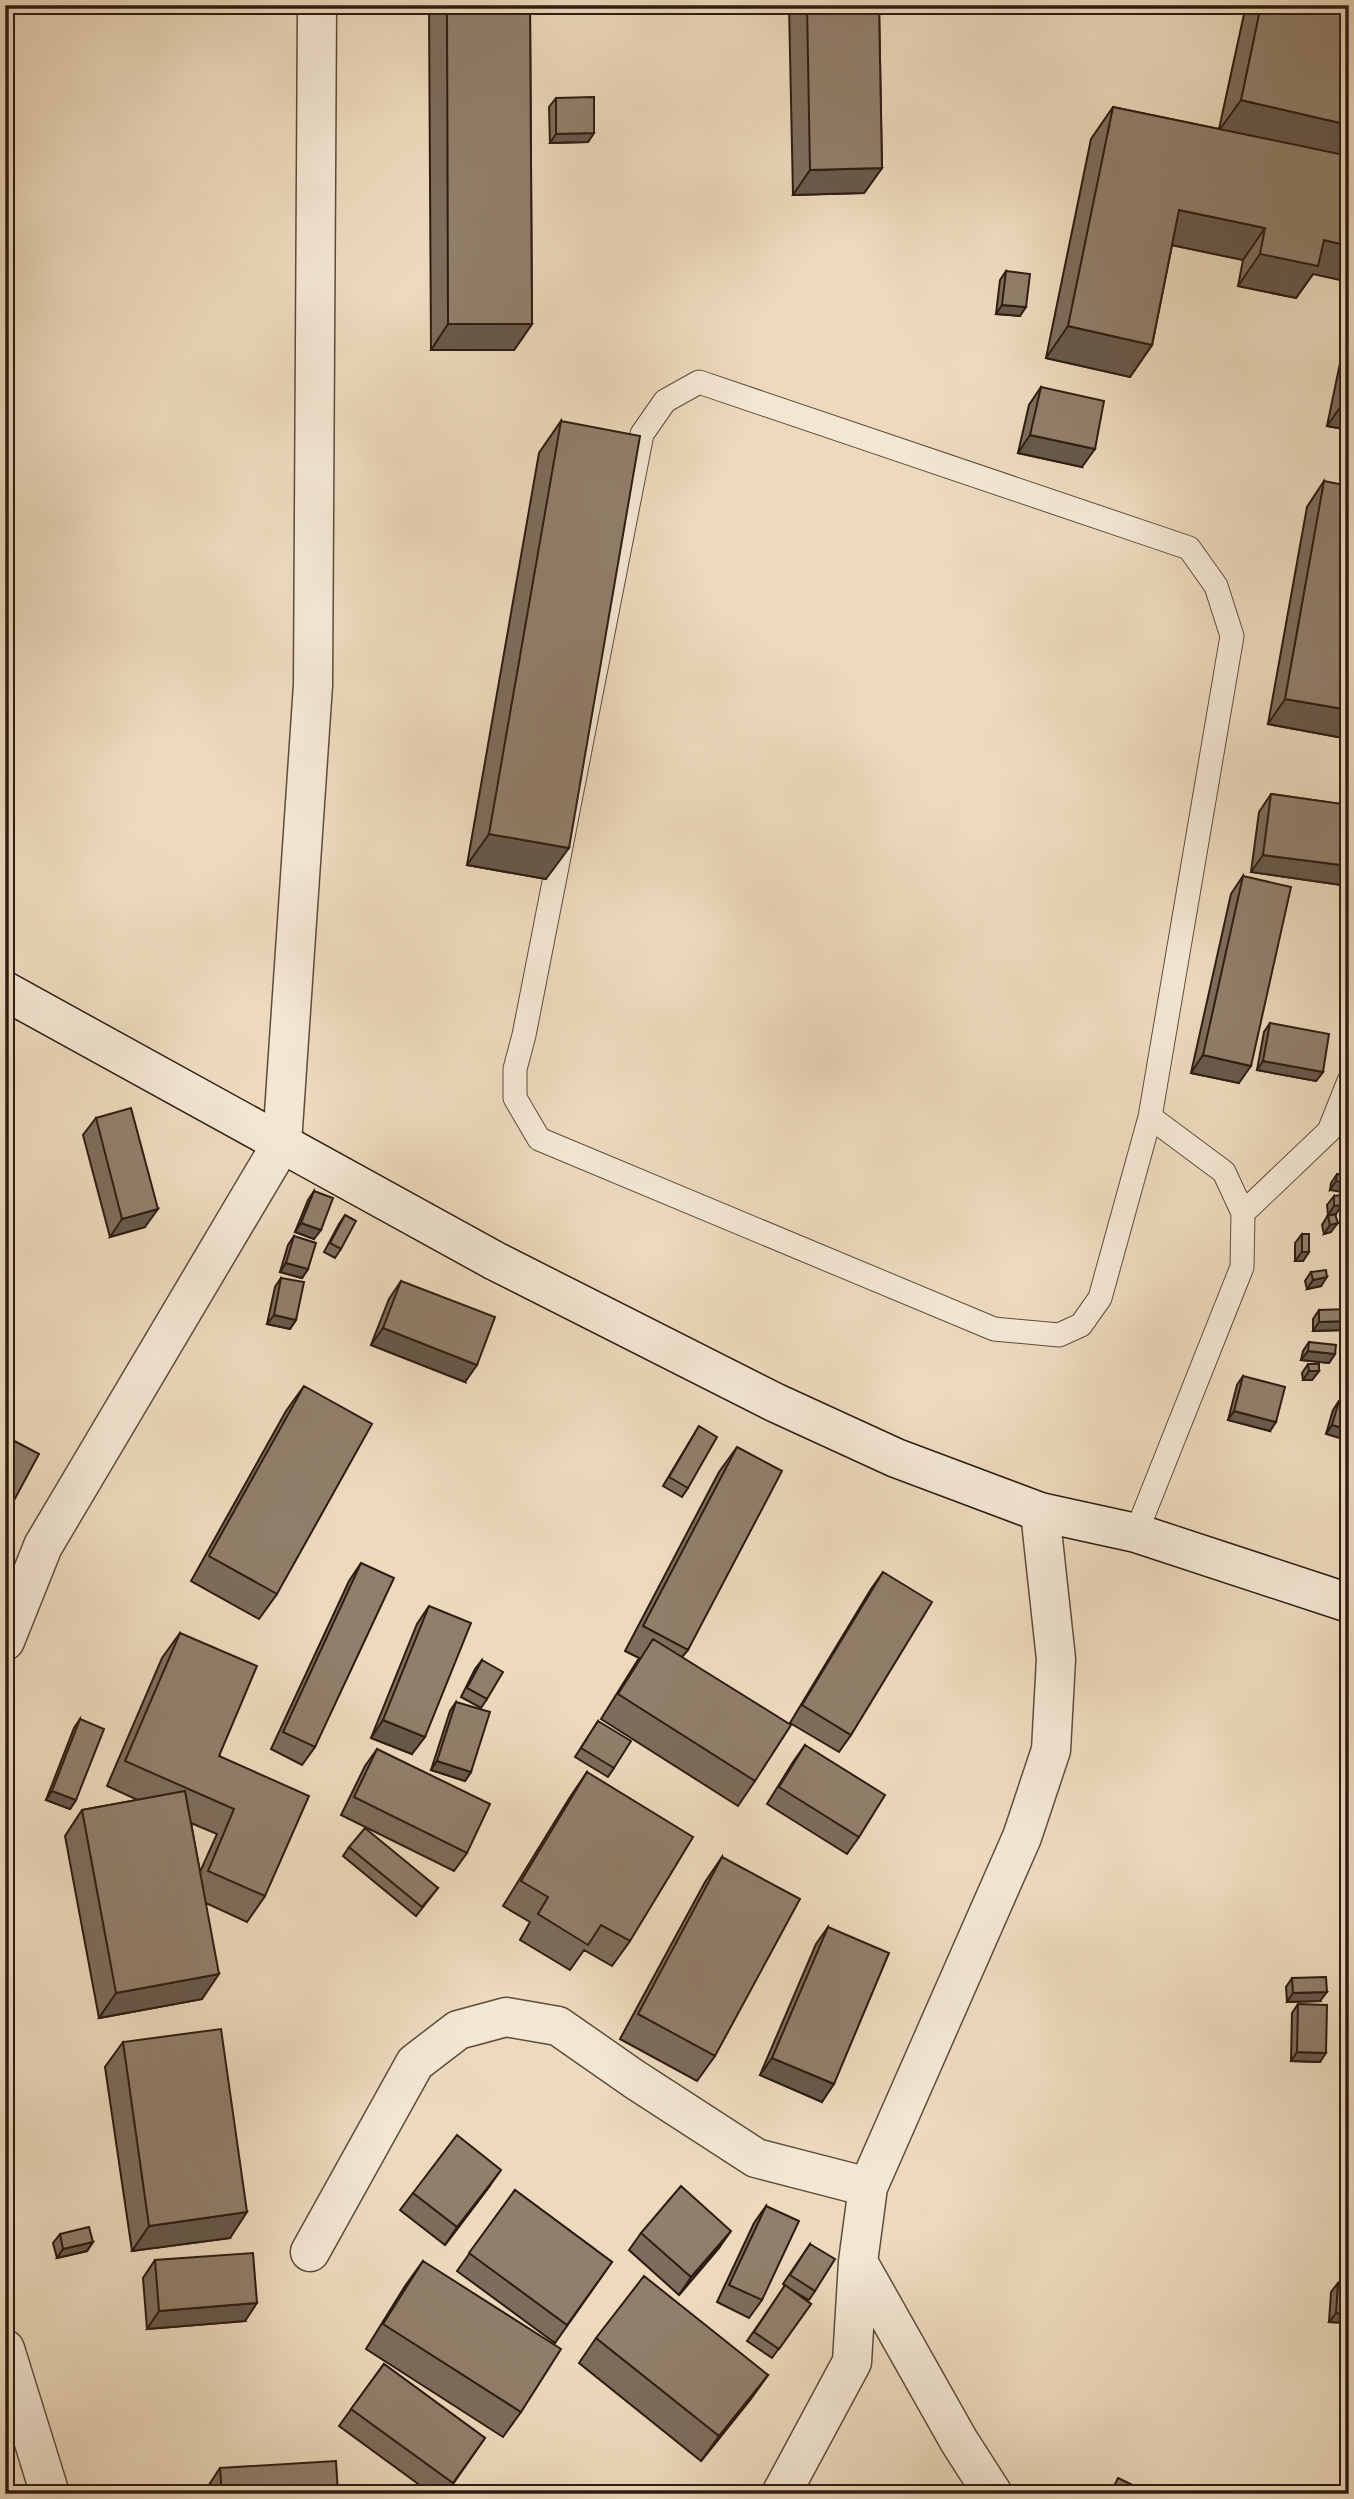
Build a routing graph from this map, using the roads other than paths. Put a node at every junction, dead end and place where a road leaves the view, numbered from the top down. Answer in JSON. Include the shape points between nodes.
{"nodes":[{"id":1,"x":317,"y":5,"type":"edge"},
{"id":2,"x":5,"y":991,"type":"edge"},
{"id":3,"x":1349,"y":1081,"type":"edge"},
{"id":4,"x":1150,"y":1118,"type":"junction"},
{"id":5,"x":282,"y":1143,"type":"junction"},
{"id":6,"x":1243,"y":1213,"type":"junction"},
{"id":7,"x":1040,"y":1512,"type":"junction"},
{"id":8,"x":1136,"y":1533,"type":"junction"},
{"id":9,"x":1349,"y":1603,"type":"edge"},
{"id":10,"x":5,"y":1641,"type":"edge"},
{"id":11,"x":868,"y":2187,"type":"junction"},
{"id":12,"x":310,"y":2252,"type":"dead end"},
{"id":13,"x":858,"y":2262,"type":"junction"},
{"id":14,"x":5,"y":2348,"type":"edge"},
{"id":15,"x":50,"y":2494,"type":"edge"},
{"id":16,"x":781,"y":2494,"type":"edge"},
{"id":17,"x":993,"y":2494,"type":"edge"}],
"edges":[{"from":1,"to":5,"type":"street","via":[[313,685]]},
{"from":2,"to":5,"type":"street"},
{"from":3,"to":6,"type":"lane","via":[[1329,1131]]},
{"from":4,"to":4,"type":"lane","via":[[1232,636],[1216,586],[1189,548],[699,382],[665,401],[642,434],[515,1069],[515,1098],[539,1139],[993,1329],[1059,1335],[1081,1325],[1100,1298]]},
{"from":4,"to":6,"type":"lane","via":[[1224,1172]]},
{"from":5,"to":7,"type":"street","via":[[495,1261],[776,1403],[896,1458]]},
{"from":5,"to":10,"type":"street","via":[[43,1546]]},
{"from":6,"to":8,"type":"lane","via":[[1242,1267]]},
{"from":7,"to":8,"type":"street"},
{"from":7,"to":11,"type":"street","via":[[1056,1660],[1051,1750],[1022,1837]]},
{"from":8,"to":9,"type":"street"},
{"from":11,"to":12,"type":"street","via":[[756,2158],[558,2026],[506,2017],[458,2030],[415,2063]]},
{"from":11,"to":13,"type":"street"},
{"from":13,"to":16,"type":"street","via":[[852,2361]]},
{"from":13,"to":17,"type":"street"},
{"from":14,"to":15,"type":"street"}]}
